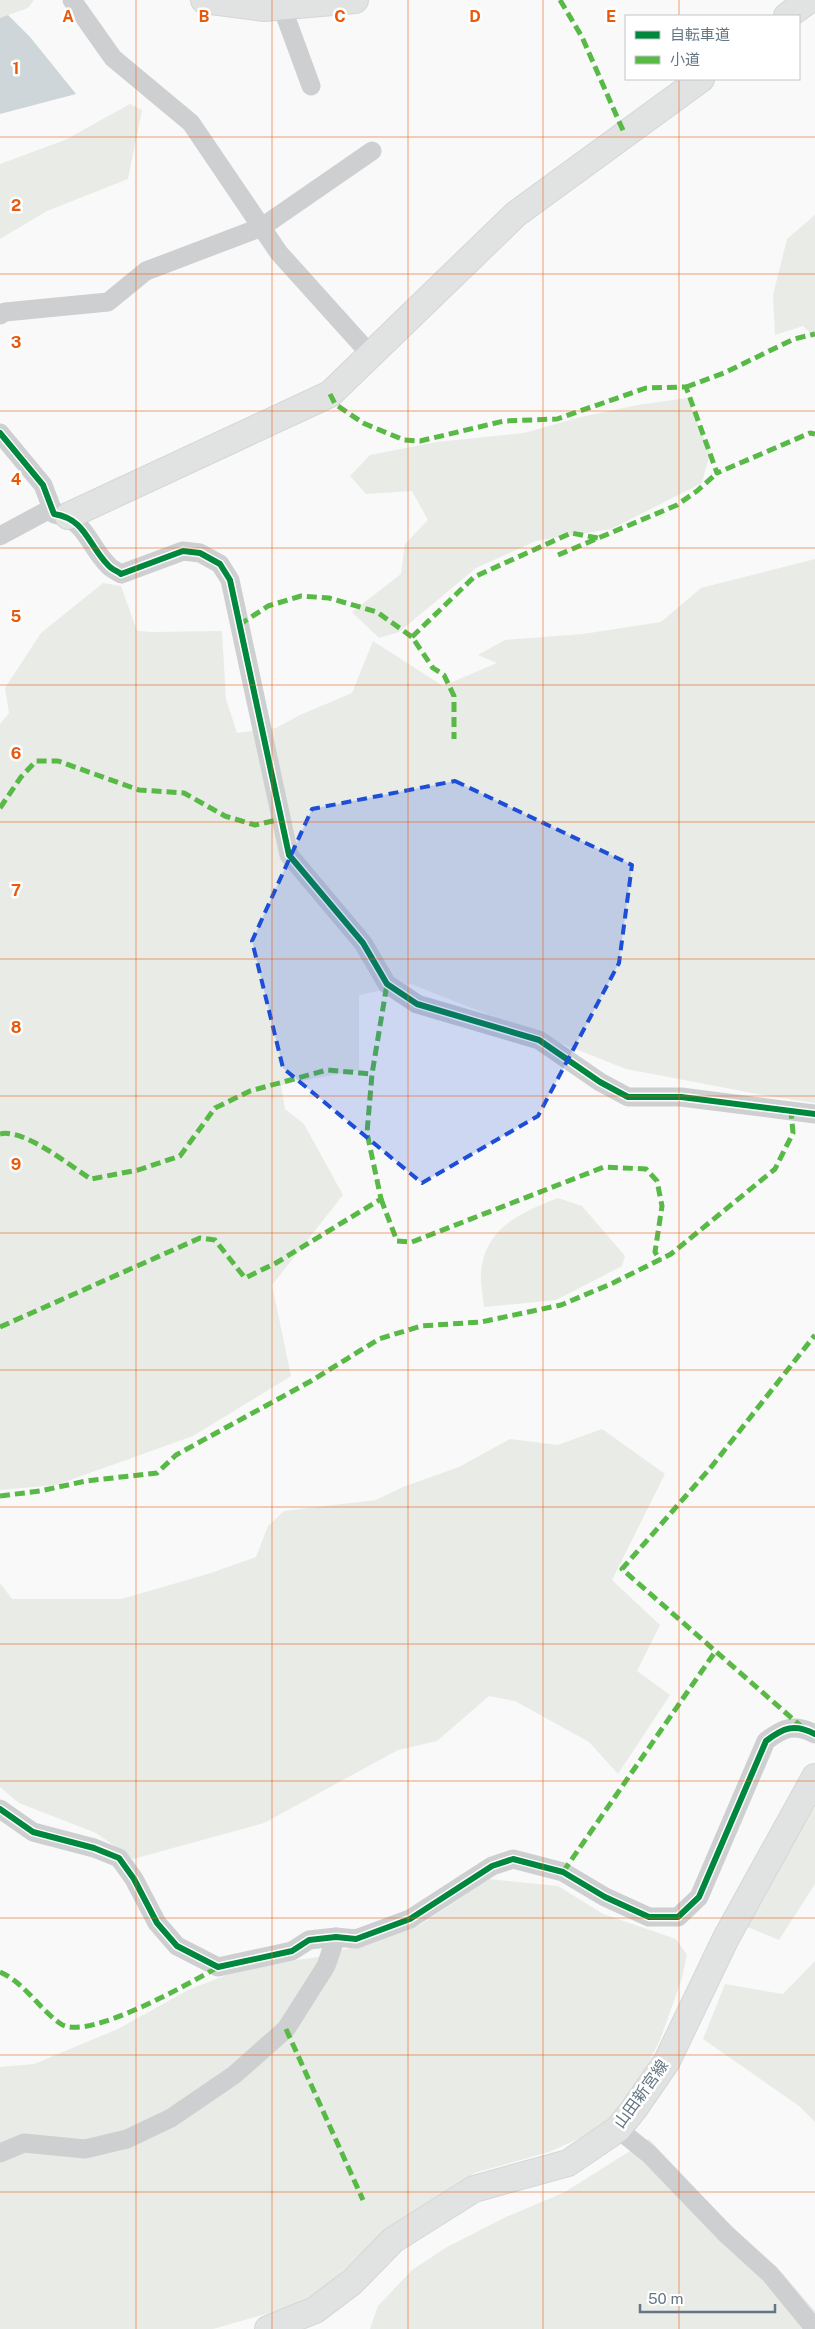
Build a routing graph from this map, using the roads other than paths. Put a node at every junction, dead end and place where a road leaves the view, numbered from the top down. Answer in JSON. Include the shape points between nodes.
{"nodes":[{"id":1,"x":72,"y":0,"type":"edge"},
{"id":2,"x":204,"y":0,"type":"edge"},
{"id":3,"x":355,"y":0,"type":"edge"},
{"id":4,"x":809,"y":0,"type":"edge"},
{"id":5,"x":282,"y":7,"type":"junction"},
{"id":6,"x":788,"y":15,"type":"edge"},
{"id":7,"x":700,"y":80,"type":"edge"},
{"id":8,"x":311,"y":86,"type":"dead end"},
{"id":9,"x":372,"y":151,"type":"dead end"},
{"id":10,"x":262,"y":227,"type":"junction"},
{"id":11,"x":0,"y":315,"type":"edge"},
{"id":12,"x":370,"y":354,"type":"junction"},
{"id":13,"x":0,"y":433,"type":"edge"},
{"id":14,"x":60,"y":512,"type":"junction"},
{"id":15,"x":0,"y":536,"type":"edge"},
{"id":16,"x":815,"y":1114,"type":"edge"},
{"id":17,"x":815,"y":1734,"type":"edge"},
{"id":18,"x":815,"y":1777,"type":"edge"},
{"id":19,"x":0,"y":1809,"type":"edge"},
{"id":20,"x":336,"y":1937,"type":"junction"},
{"id":21,"x":618,"y":2129,"type":"junction"},
{"id":22,"x":0,"y":2153,"type":"edge"},
{"id":23,"x":268,"y":2329,"type":"edge"},
{"id":24,"x":815,"y":2329,"type":"edge"}],
"edges":[{"from":1,"to":10,"type":"street","via":[[112,58],[191,123]]},
{"from":2,"to":5,"type":"main road"},
{"from":3,"to":5,"type":"main road"},
{"from":4,"to":6,"type":"main road"},
{"from":5,"to":8,"type":"street"},
{"from":7,"to":12,"type":"main road","via":[[516,214]]},
{"from":9,"to":10,"type":"street"},
{"from":10,"to":11,"type":"street","via":[[146,271],[108,302]]},
{"from":10,"to":12,"type":"street","via":[[279,253]]},
{"from":12,"to":14,"type":"main road","via":[[330,394]]},
{"from":13,"to":14,"type":"street","via":[[43,485]]},
{"from":14,"to":15,"type":"street"},
{"from":14,"to":16,"type":"street","via":[[88,536],[108,565],[121,574],[183,550],[200,552],[220,564],[230,580],[289,855],[363,943],[387,984],[417,1004],[539,1040],[600,1082],[628,1096],[681,1097]]},
{"from":17,"to":20,"type":"street","via":[[803,1728],[782,1729],[766,1741],[699,1897],[678,1917],[648,1917],[563,1872],[512,1859],[492,1866],[410,1919],[356,1939]]},
{"from":18,"to":21,"type":"main road","name":"山田新宮線","via":[[726,1938],[667,2061]]},
{"from":19,"to":20,"type":"street","via":[[33,1832],[94,1848],[118,1858],[134,1879],[157,1924],[177,1946],[218,1966],[292,1951],[310,1940]]},
{"from":20,"to":22,"type":"street","via":[[326,1966],[286,2029],[234,2075],[171,2118],[127,2139],[85,2149],[24,2143]]},
{"from":21,"to":23,"type":"main road","name":"山田新宮線","via":[[568,2163],[474,2189],[394,2240],[352,2282],[315,2310]]},
{"from":21,"to":24,"type":"street","via":[[649,2154],[726,2234],[770,2274]]}]}
